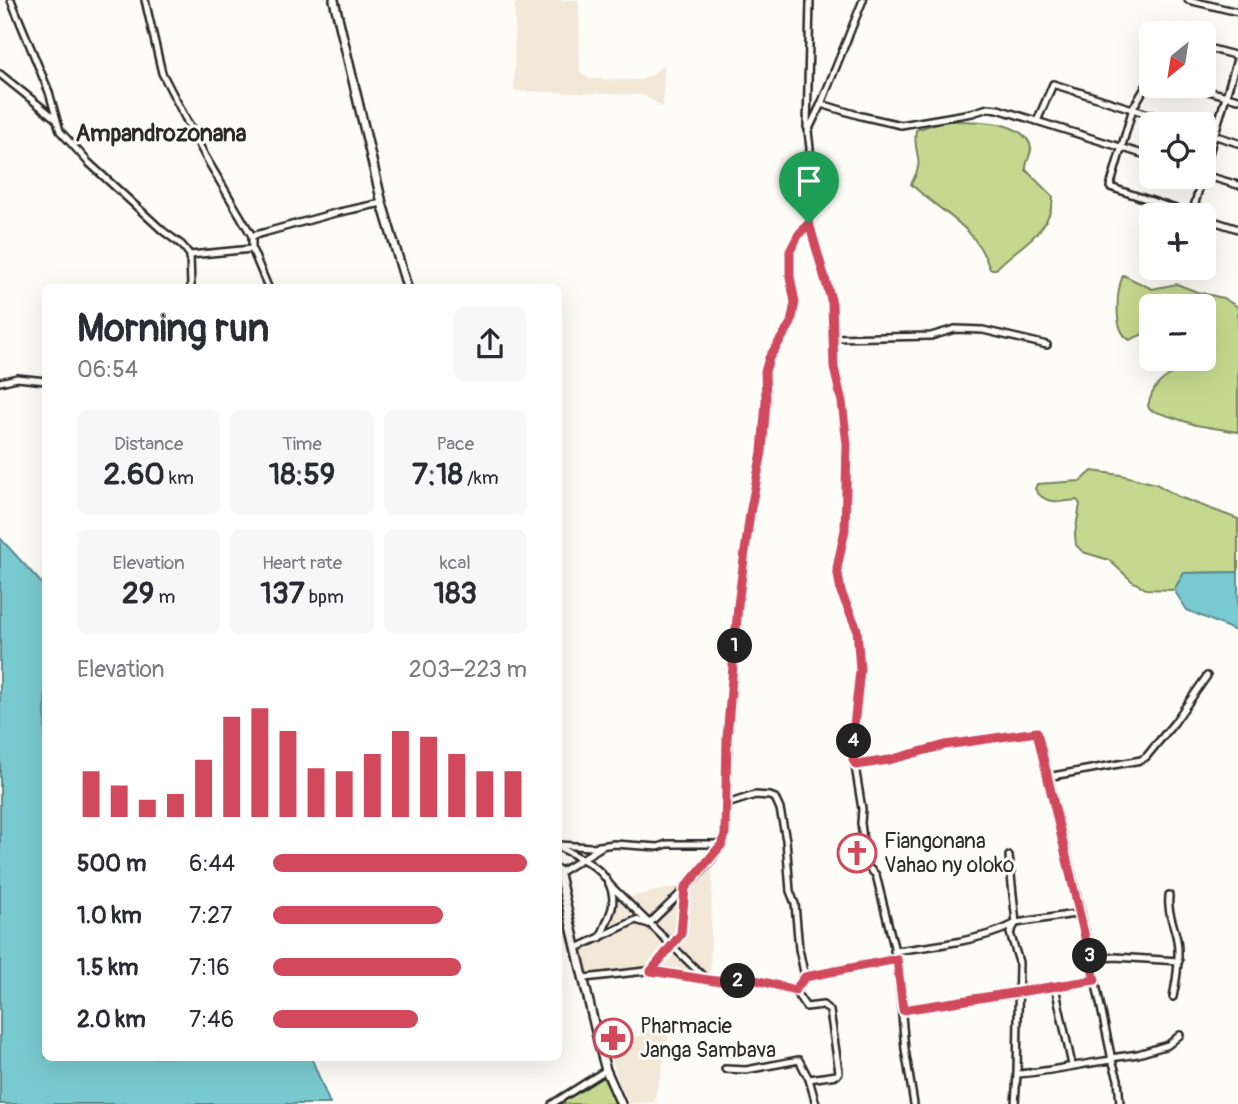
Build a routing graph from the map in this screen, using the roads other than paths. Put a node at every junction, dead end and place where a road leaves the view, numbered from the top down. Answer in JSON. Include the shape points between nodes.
{"nodes":[{"id":1,"x":11,"y":0,"type":"edge"},
{"id":2,"x":145,"y":0,"type":"edge"},
{"id":3,"x":334,"y":0,"type":"edge"},
{"id":4,"x":810,"y":0,"type":"edge"},
{"id":5,"x":863,"y":0,"type":"edge"},
{"id":6,"x":1188,"y":0,"type":"edge"},
{"id":7,"x":1238,"y":12,"type":"edge"},
{"id":8,"x":1216,"y":50,"type":"edge"},
{"id":9,"x":0,"y":74,"type":"edge"},
{"id":10,"x":1216,"y":93,"type":"edge"},
{"id":11,"x":1227,"y":96,"type":"junction"},
{"id":12,"x":1139,"y":98,"type":"edge"},
{"id":13,"x":1238,"y":99,"type":"edge"},
{"id":14,"x":821,"y":104,"type":"junction"},
{"id":15,"x":1133,"y":108,"type":"junction"},
{"id":16,"x":1145,"y":112,"type":"edge"},
{"id":17,"x":56,"y":119,"type":"junction"},
{"id":18,"x":1037,"y":121,"type":"junction"},
{"id":19,"x":1216,"y":130,"type":"edge"},
{"id":20,"x":808,"y":131,"type":"junction"},
{"id":21,"x":1216,"y":137,"type":"edge"},
{"id":22,"x":1238,"y":143,"type":"edge"},
{"id":23,"x":1122,"y":147,"type":"junction"},
{"id":24,"x":1139,"y":153,"type":"edge"},
{"id":25,"x":1216,"y":178,"type":"edge"},
{"id":26,"x":1238,"y":185,"type":"edge"},
{"id":27,"x":382,"y":203,"type":"junction"},
{"id":28,"x":1157,"y":203,"type":"edge"},
{"id":29,"x":1216,"y":222,"type":"edge"},
{"id":30,"x":809,"y":223,"type":"junction"},
{"id":31,"x":1238,"y":229,"type":"edge"},
{"id":32,"x":252,"y":236,"type":"junction"},
{"id":33,"x":252,"y":249,"type":"junction"},
{"id":34,"x":190,"y":255,"type":"junction"},
{"id":35,"x":191,"y":284,"type":"edge"},
{"id":36,"x":267,"y":284,"type":"edge"},
{"id":37,"x":406,"y":284,"type":"edge"},
{"id":38,"x":833,"y":338,"type":"junction"},
{"id":39,"x":1047,"y":345,"type":"dead end"},
{"id":40,"x":42,"y":381,"type":"edge"},
{"id":41,"x":0,"y":382,"type":"edge"},
{"id":42,"x":1207,"y":676,"type":"dead end"},
{"id":43,"x":856,"y":765,"type":"junction"},
{"id":44,"x":1047,"y":777,"type":"junction"},
{"id":45,"x":727,"y":804,"type":"junction"},
{"id":46,"x":722,"y":844,"type":"junction"},
{"id":47,"x":562,"y":846,"type":"edge"},
{"id":48,"x":601,"y":846,"type":"junction"},
{"id":49,"x":562,"y":848,"type":"edge"},
{"id":50,"x":1009,"y":856,"type":"dead end"},
{"id":51,"x":583,"y":860,"type":"junction"},
{"id":52,"x":562,"y":870,"type":"edge"},
{"id":53,"x":562,"y":885,"type":"edge"},
{"id":54,"x":610,"y":885,"type":"junction"},
{"id":55,"x":685,"y":888,"type":"junction"},
{"id":56,"x":1168,"y":895,"type":"dead end"},
{"id":57,"x":1081,"y":913,"type":"junction"},
{"id":58,"x":1016,"y":923,"type":"junction"},
{"id":59,"x":649,"y":924,"type":"junction"},
{"id":60,"x":600,"y":939,"type":"junction"},
{"id":61,"x":673,"y":947,"type":"junction"},
{"id":62,"x":576,"y":948,"type":"junction"},
{"id":63,"x":894,"y":951,"type":"junction"},
{"id":64,"x":897,"y":959,"type":"junction"},
{"id":65,"x":1090,"y":959,"type":"junction"},
{"id":66,"x":1179,"y":961,"type":"junction"},
{"id":67,"x":651,"y":971,"type":"junction"},
{"id":68,"x":805,"y":977,"type":"junction"},
{"id":69,"x":585,"y":978,"type":"junction"},
{"id":70,"x":705,"y":978,"type":"junction"},
{"id":71,"x":1095,"y":980,"type":"junction"},
{"id":72,"x":1055,"y":987,"type":"junction"},
{"id":73,"x":795,"y":990,"type":"junction"},
{"id":74,"x":1016,"y":991,"type":"junction"},
{"id":75,"x":1173,"y":997,"type":"dead end"},
{"id":76,"x":903,"y":1010,"type":"junction"},
{"id":77,"x":1180,"y":1035,"type":"dead end"},
{"id":78,"x":1112,"y":1059,"type":"junction"},
{"id":79,"x":1072,"y":1065,"type":"junction"},
{"id":80,"x":725,"y":1069,"type":"dead end"},
{"id":81,"x":606,"y":1070,"type":"junction"},
{"id":82,"x":1017,"y":1074,"type":"junction"},
{"id":83,"x":809,"y":1079,"type":"junction"},
{"id":84,"x":552,"y":1104,"type":"edge"},
{"id":85,"x":621,"y":1104,"type":"edge"},
{"id":86,"x":816,"y":1104,"type":"edge"},
{"id":87,"x":914,"y":1104,"type":"edge"},
{"id":88,"x":1015,"y":1104,"type":"edge"},
{"id":89,"x":1120,"y":1104,"type":"edge"}],
"edges":[{"from":1,"to":17,"type":"street","via":[[45,80]]},
{"from":2,"to":32,"type":"street","via":[[162,73]]},
{"from":3,"to":27,"type":"main road"},
{"from":4,"to":20,"type":"street"},
{"from":5,"to":14,"type":"street"},
{"from":6,"to":7,"type":"street"},
{"from":8,"to":11,"type":"street","via":[[1238,56]]},
{"from":9,"to":17,"type":"street"},
{"from":10,"to":11,"type":"street"},
{"from":11,"to":13,"type":"street"},
{"from":11,"to":19,"type":"street"},
{"from":12,"to":15,"type":"street"},
{"from":14,"to":18,"type":"street","via":[[901,125],[988,108]]},
{"from":14,"to":20,"type":"street"},
{"from":15,"to":16,"type":"street"},
{"from":15,"to":18,"type":"street","via":[[1053,84]]},
{"from":15,"to":23,"type":"street"},
{"from":17,"to":34,"type":"street","via":[[60,131],[88,162]]},
{"from":18,"to":23,"type":"street"},
{"from":20,"to":30,"type":"street"},
{"from":21,"to":22,"type":"street"},
{"from":23,"to":24,"type":"street"},
{"from":23,"to":28,"type":"street","via":[[1110,187]]},
{"from":25,"to":26,"type":"street"},
{"from":27,"to":32,"type":"street"},
{"from":27,"to":37,"type":"main road"},
{"from":29,"to":31,"type":"street"},
{"from":30,"to":38,"type":"street","via":[[832,303]]},
{"from":30,"to":45,"type":"street","via":[[790,251],[795,302],[791,323],[765,372],[762,452],[738,605],[727,738]]},
{"from":32,"to":33,"type":"street"},
{"from":33,"to":34,"type":"street"},
{"from":33,"to":36,"type":"street"},
{"from":34,"to":35,"type":"street"},
{"from":38,"to":39,"type":"street","via":[[983,330]]},
{"from":38,"to":43,"type":"street","via":[[847,444],[845,530],[837,568],[841,592],[857,629],[860,670],[854,726]]},
{"from":40,"to":41,"type":"street"},
{"from":42,"to":44,"type":"street","via":[[1146,757]]},
{"from":43,"to":44,"type":"street","via":[[945,745],[1037,732]]},
{"from":43,"to":63,"type":"street","via":[[866,865],[876,875]]},
{"from":44,"to":57,"type":"street"},
{"from":45,"to":46,"type":"street"},
{"from":45,"to":68,"type":"street","via":[[755,795],[770,796],[780,809]]},
{"from":46,"to":48,"type":"street"},
{"from":46,"to":55,"type":"street"},
{"from":47,"to":48,"type":"street"},
{"from":48,"to":51,"type":"street"},
{"from":49,"to":51,"type":"street"},
{"from":50,"to":58,"type":"street"},
{"from":51,"to":52,"type":"street"},
{"from":51,"to":54,"type":"street","via":[[598,868]]},
{"from":53,"to":62,"type":"main road"},
{"from":54,"to":59,"type":"street"},
{"from":54,"to":60,"type":"street","via":[[612,905]]},
{"from":55,"to":59,"type":"street"},
{"from":55,"to":61,"type":"street","via":[[681,934]]},
{"from":56,"to":66,"type":"street"},
{"from":57,"to":58,"type":"street"},
{"from":57,"to":65,"type":"street"},
{"from":58,"to":63,"type":"street","via":[[967,939]]},
{"from":58,"to":74,"type":"street","via":[[1010,933],[1018,962]]},
{"from":59,"to":60,"type":"street","via":[[636,920]]},
{"from":59,"to":61,"type":"street"},
{"from":60,"to":62,"type":"street"},
{"from":61,"to":67,"type":"street"},
{"from":61,"to":70,"type":"street"},
{"from":62,"to":69,"type":"main road"},
{"from":63,"to":64,"type":"street"},
{"from":64,"to":68,"type":"street"},
{"from":64,"to":76,"type":"street"},
{"from":65,"to":66,"type":"street"},
{"from":65,"to":71,"type":"street"},
{"from":66,"to":75,"type":"street"},
{"from":67,"to":69,"type":"street"},
{"from":67,"to":70,"type":"street"},
{"from":68,"to":73,"type":"street"},
{"from":69,"to":81,"type":"main road"},
{"from":70,"to":73,"type":"street","via":[[756,980]]},
{"from":71,"to":72,"type":"street"},
{"from":71,"to":78,"type":"street"},
{"from":72,"to":74,"type":"street"},
{"from":72,"to":79,"type":"street"},
{"from":73,"to":83,"type":"street","via":[[806,1007],[823,1005],[830,1011],[838,1054],[837,1075]]},
{"from":74,"to":76,"type":"street"},
{"from":74,"to":82,"type":"street"},
{"from":76,"to":87,"type":"street"},
{"from":77,"to":78,"type":"street","via":[[1168,1045]]},
{"from":78,"to":79,"type":"street"},
{"from":78,"to":89,"type":"street"},
{"from":79,"to":82,"type":"street"},
{"from":80,"to":83,"type":"street","via":[[746,1070],[799,1060]]},
{"from":81,"to":84,"type":"street"},
{"from":81,"to":85,"type":"main road"},
{"from":82,"to":88,"type":"street"},
{"from":83,"to":86,"type":"street"}]}
